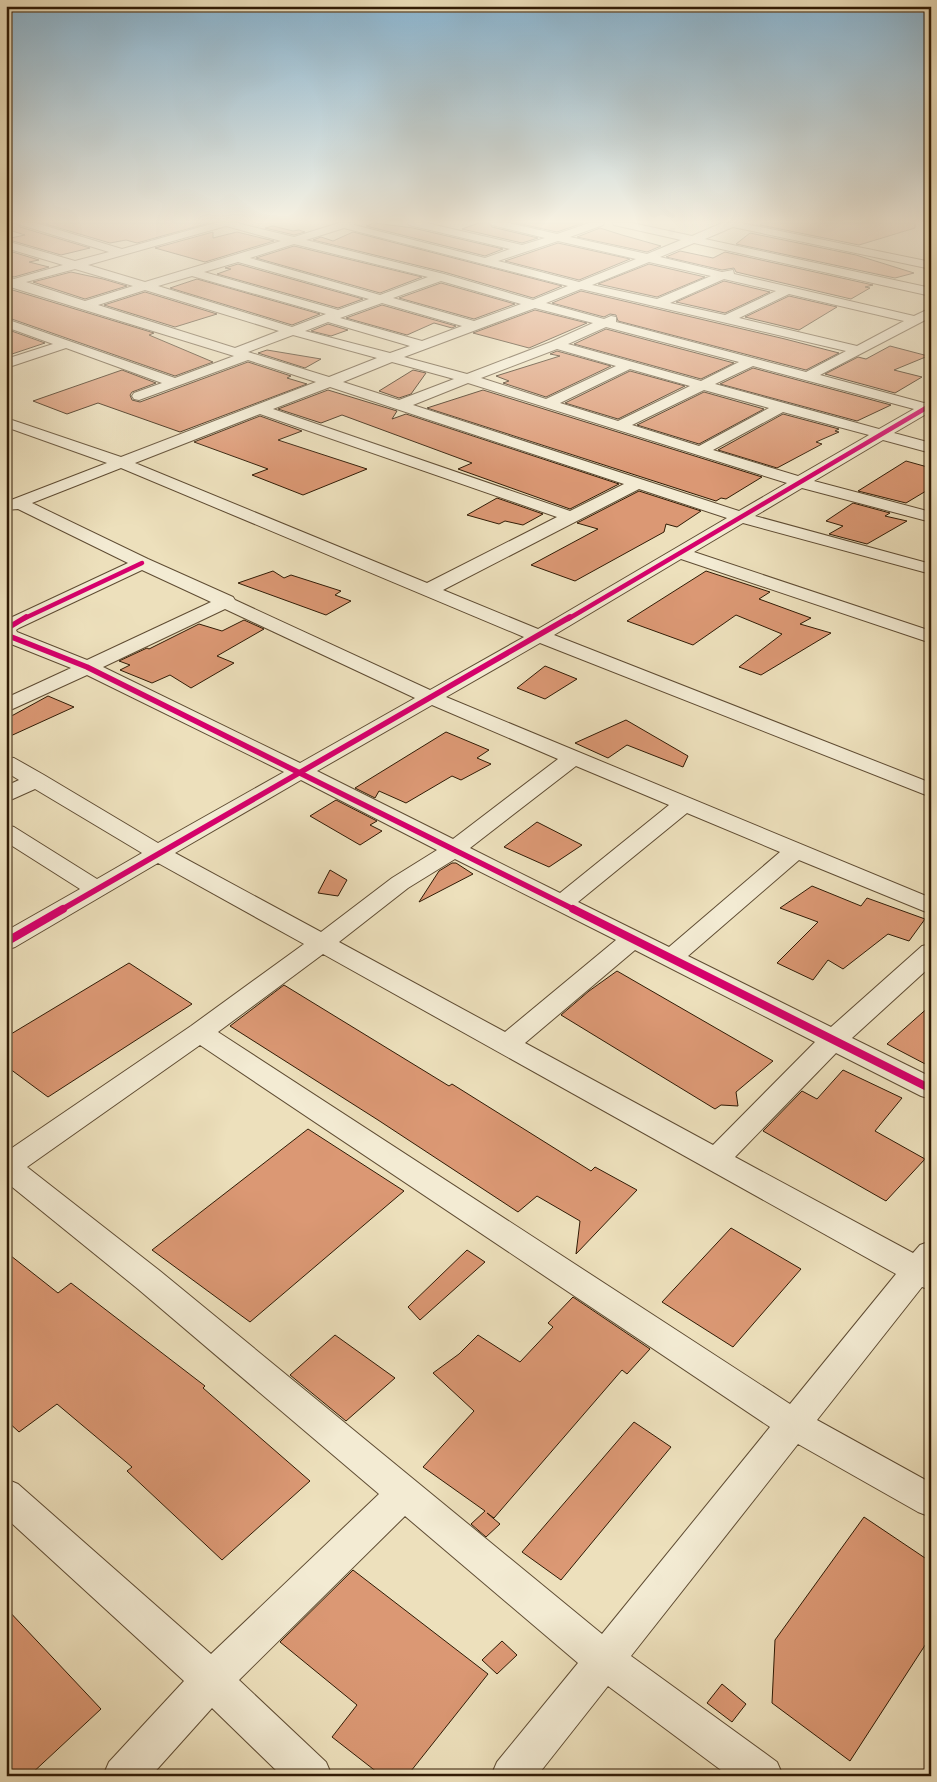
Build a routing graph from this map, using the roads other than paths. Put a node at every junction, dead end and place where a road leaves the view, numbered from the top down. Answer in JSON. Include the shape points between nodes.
{"nodes":[{"id":1,"x":88,"y":306,"type":"edge"},
{"id":2,"x":211,"y":306,"type":"edge"},
{"id":3,"x":301,"y":306,"type":"edge"},
{"id":4,"x":359,"y":306,"type":"edge"},
{"id":5,"x":409,"y":306,"type":"edge"},
{"id":6,"x":528,"y":306,"type":"edge"},
{"id":7,"x":542,"y":306,"type":"edge"},
{"id":8,"x":645,"y":306,"type":"edge"},
{"id":9,"x":674,"y":306,"type":"edge"},
{"id":10,"x":753,"y":306,"type":"edge"},
{"id":11,"x":852,"y":306,"type":"edge"},
{"id":12,"x":931,"y":312,"type":"edge"},
{"id":13,"x":332,"y":316,"type":"junction"},
{"id":14,"x":727,"y":318,"type":"junction"},
{"id":15,"x":912,"y":322,"type":"junction"},
{"id":16,"x":6,"y":323,"type":"edge"},
{"id":17,"x":605,"y":323,"type":"junction"},
{"id":18,"x":474,"y":325,"type":"junction"},
{"id":19,"x":931,"y":329,"type":"edge"},
{"id":20,"x":292,"y":331,"type":"junction"},
{"id":21,"x":66,"y":344,"type":"junction"},
{"id":22,"x":556,"y":345,"type":"junction"},
{"id":23,"x":422,"y":346,"type":"junction"},
{"id":24,"x":858,"y":350,"type":"junction"},
{"id":25,"x":241,"y":354,"type":"junction"},
{"id":26,"x":391,"y":358,"type":"junction"},
{"id":27,"x":751,"y":362,"type":"junction"},
{"id":28,"x":6,"y":364,"type":"edge"},
{"id":29,"x":628,"y":365,"type":"junction"},
{"id":30,"x":807,"y":376,"type":"junction"},
{"id":31,"x":465,"y":378,"type":"junction"},
{"id":32,"x":330,"y":382,"type":"junction"},
{"id":33,"x":177,"y":383,"type":"junction"},
{"id":34,"x":702,"y":386,"type":"junction"},
{"id":35,"x":140,"y":396,"type":"dead end"},
{"id":36,"x":399,"y":404,"type":"junction"},
{"id":37,"x":546,"y":404,"type":"junction"},
{"id":38,"x":930,"y":407,"type":"edge"},
{"id":39,"x":780,"y":408,"type":"junction"},
{"id":40,"x":260,"y":409,"type":"junction"},
{"id":41,"x":6,"y":422,"type":"edge"},
{"id":42,"x":618,"y":426,"type":"junction"},
{"id":43,"x":28,"y":430,"type":"junction"},
{"id":44,"x":880,"y":435,"type":"junction"},
{"id":45,"x":6,"y":438,"type":"edge"},
{"id":46,"x":931,"y":448,"type":"edge"},
{"id":47,"x":700,"y":451,"type":"junction"},
{"id":48,"x":122,"y":463,"type":"junction"},
{"id":49,"x":800,"y":482,"type":"junction"},
{"id":50,"x":638,"y":483,"type":"junction"},
{"id":51,"x":12,"y":505,"type":"edge"},
{"id":52,"x":572,"y":517,"type":"junction"},
{"id":53,"x":740,"y":517,"type":"junction"},
{"id":54,"x":931,"y":517,"type":"edge"},
{"id":55,"x":679,"y":553,"type":"junction"},
{"id":56,"x":142,"y":563,"type":"junction"},
{"id":57,"x":931,"y":569,"type":"edge"},
{"id":58,"x":428,"y":590,"type":"junction"},
{"id":59,"x":227,"y":601,"type":"junction"},
{"id":60,"x":539,"y":636,"type":"junction"},
{"id":61,"x":931,"y":637,"type":"edge"},
{"id":62,"x":88,"y":668,"type":"junction"},
{"id":63,"x":431,"y":698,"type":"junction"},
{"id":64,"x":6,"y":706,"type":"edge"},
{"id":65,"x":574,"y":758,"type":"junction"},
{"id":66,"x":6,"y":763,"type":"edge"},
{"id":67,"x":301,"y":772,"type":"junction"},
{"id":68,"x":36,"y":780,"type":"junction"},
{"id":69,"x":931,"y":791,"type":"edge"},
{"id":70,"x":6,"y":795,"type":"edge"},
{"id":71,"x":684,"y":804,"type":"junction"},
{"id":72,"x":6,"y":832,"type":"edge"},
{"id":73,"x":454,"y":849,"type":"junction"},
{"id":74,"x":796,"y":851,"type":"junction"},
{"id":75,"x":158,"y":853,"type":"junction"},
{"id":76,"x":96,"y":889,"type":"junction"},
{"id":77,"x":562,"y":903,"type":"junction"},
{"id":78,"x":931,"y":907,"type":"edge"},
{"id":79,"x":634,"y":939,"type":"junction"},
{"id":80,"x":6,"y":942,"type":"edge"},
{"id":81,"x":322,"y":944,"type":"junction"},
{"id":82,"x":931,"y":952,"type":"edge"},
{"id":83,"x":671,"y":958,"type":"junction"},
{"id":84,"x":200,"y":1032,"type":"junction"},
{"id":85,"x":833,"y":1040,"type":"junction"},
{"id":86,"x":506,"y":1046,"type":"junction"},
{"id":87,"x":931,"y":1089,"type":"edge"},
{"id":88,"x":715,"y":1160,"type":"junction"},
{"id":89,"x":7,"y":1167,"type":"edge"},
{"id":90,"x":926,"y":1267,"type":"edge"},
{"id":91,"x":794,"y":1424,"type":"junction"},
{"id":92,"x":404,"y":1493,"type":"junction"},
{"id":93,"x":6,"y":1495,"type":"edge"},
{"id":94,"x":931,"y":1501,"type":"edge"},
{"id":95,"x":604,"y":1660,"type":"junction"},
{"id":96,"x":211,"y":1680,"type":"junction"},
{"id":97,"x":123,"y":1776,"type":"edge"},
{"id":98,"x":312,"y":1776,"type":"edge"},
{"id":99,"x":511,"y":1776,"type":"edge"},
{"id":100,"x":763,"y":1776,"type":"edge"}],
"edges":[{"from":1,"to":25,"type":"street"},
{"from":2,"to":20,"type":"street"},
{"from":3,"to":13,"type":"street"},
{"from":4,"to":13,"type":"street"},
{"from":5,"to":18,"type":"street"},
{"from":6,"to":18,"type":"street"},
{"from":7,"to":17,"type":"street"},
{"from":8,"to":17,"type":"street"},
{"from":9,"to":14,"type":"street"},
{"from":10,"to":14,"type":"street"},
{"from":11,"to":15,"type":"street"},
{"from":12,"to":15,"type":"street"},
{"from":13,"to":20,"type":"street"},
{"from":13,"to":23,"type":"street"},
{"from":14,"to":24,"type":"street"},
{"from":15,"to":19,"type":"street"},
{"from":15,"to":24,"type":"street"},
{"from":16,"to":21,"type":"street"},
{"from":17,"to":22,"type":"street"},
{"from":17,"to":27,"type":"street"},
{"from":18,"to":23,"type":"street"},
{"from":20,"to":25,"type":"street"},
{"from":20,"to":26,"type":"street"},
{"from":21,"to":28,"type":"street"},
{"from":21,"to":33,"type":"street"},
{"from":22,"to":29,"type":"street"},
{"from":22,"to":31,"type":"street"},
{"from":23,"to":26,"type":"street"},
{"from":24,"to":30,"type":"street"},
{"from":25,"to":32,"type":"street"},
{"from":25,"to":33,"type":"street"},
{"from":26,"to":31,"type":"street"},
{"from":26,"to":32,"type":"street"},
{"from":27,"to":30,"type":"street"},
{"from":27,"to":34,"type":"street"},
{"from":29,"to":34,"type":"street"},
{"from":29,"to":37,"type":"street"},
{"from":30,"to":38,"type":"street"},
{"from":31,"to":36,"type":"street"},
{"from":31,"to":37,"type":"street"},
{"from":32,"to":36,"type":"street"},
{"from":32,"to":40,"type":"street"},
{"from":33,"to":35,"type":"street"},
{"from":34,"to":39,"type":"street"},
{"from":34,"to":42,"type":"street"},
{"from":36,"to":50,"type":"street"},
{"from":37,"to":42,"type":"street"},
{"from":38,"to":44,"type":"street"},
{"from":39,"to":44,"type":"street"},
{"from":39,"to":47,"type":"street"},
{"from":40,"to":48,"type":"street"},
{"from":40,"to":52,"type":"street"},
{"from":41,"to":43,"type":"street"},
{"from":42,"to":47,"type":"street"},
{"from":43,"to":45,"type":"street"},
{"from":43,"to":48,"type":"street"},
{"from":44,"to":46,"type":"street"},
{"from":44,"to":49,"type":"street"},
{"from":47,"to":49,"type":"street"},
{"from":48,"to":51,"type":"street"},
{"from":48,"to":58,"type":"street"},
{"from":49,"to":53,"type":"street"},
{"from":49,"to":54,"type":"street"},
{"from":50,"to":52,"type":"street"},
{"from":50,"to":53,"type":"street"},
{"from":51,"to":56,"type":"street"},
{"from":52,"to":58,"type":"street"},
{"from":53,"to":55,"type":"street"},
{"from":53,"to":57,"type":"street"},
{"from":55,"to":60,"type":"street"},
{"from":55,"to":61,"type":"street"},
{"from":56,"to":59,"type":"street"},
{"from":56,"to":62,"type":"street","via":[[6,629],[9,636]]},
{"from":58,"to":60,"type":"street"},
{"from":59,"to":62,"type":"street"},
{"from":59,"to":63,"type":"street"},
{"from":60,"to":63,"type":"street"},
{"from":60,"to":69,"type":"street"},
{"from":62,"to":64,"type":"street"},
{"from":62,"to":67,"type":"street"},
{"from":63,"to":65,"type":"street"},
{"from":63,"to":67,"type":"street"},
{"from":65,"to":71,"type":"street"},
{"from":65,"to":73,"type":"street"},
{"from":66,"to":68,"type":"street"},
{"from":67,"to":73,"type":"street"},
{"from":67,"to":75,"type":"street"},
{"from":68,"to":70,"type":"street"},
{"from":68,"to":75,"type":"street"},
{"from":71,"to":74,"type":"street"},
{"from":71,"to":77,"type":"street"},
{"from":72,"to":76,"type":"street"},
{"from":73,"to":77,"type":"street"},
{"from":73,"to":81,"type":"street","via":[[392,889]]},
{"from":74,"to":78,"type":"street"},
{"from":74,"to":83,"type":"street"},
{"from":75,"to":76,"type":"street"},
{"from":75,"to":81,"type":"street"},
{"from":76,"to":80,"type":"street"},
{"from":77,"to":79,"type":"street"},
{"from":79,"to":83,"type":"street"},
{"from":79,"to":86,"type":"street"},
{"from":81,"to":84,"type":"street"},
{"from":81,"to":86,"type":"street"},
{"from":82,"to":85,"type":"street"},
{"from":83,"to":85,"type":"street"},
{"from":84,"to":89,"type":"street"},
{"from":84,"to":91,"type":"street"},
{"from":85,"to":87,"type":"street"},
{"from":85,"to":88,"type":"street"},
{"from":86,"to":88,"type":"street"},
{"from":88,"to":90,"type":"street"},
{"from":89,"to":92,"type":"street"},
{"from":90,"to":91,"type":"street"},
{"from":91,"to":94,"type":"street"},
{"from":91,"to":95,"type":"street"},
{"from":92,"to":95,"type":"street"},
{"from":92,"to":96,"type":"street"},
{"from":93,"to":96,"type":"street"},
{"from":95,"to":99,"type":"street"},
{"from":95,"to":100,"type":"street"},
{"from":96,"to":97,"type":"street"},
{"from":96,"to":98,"type":"street"}]}
